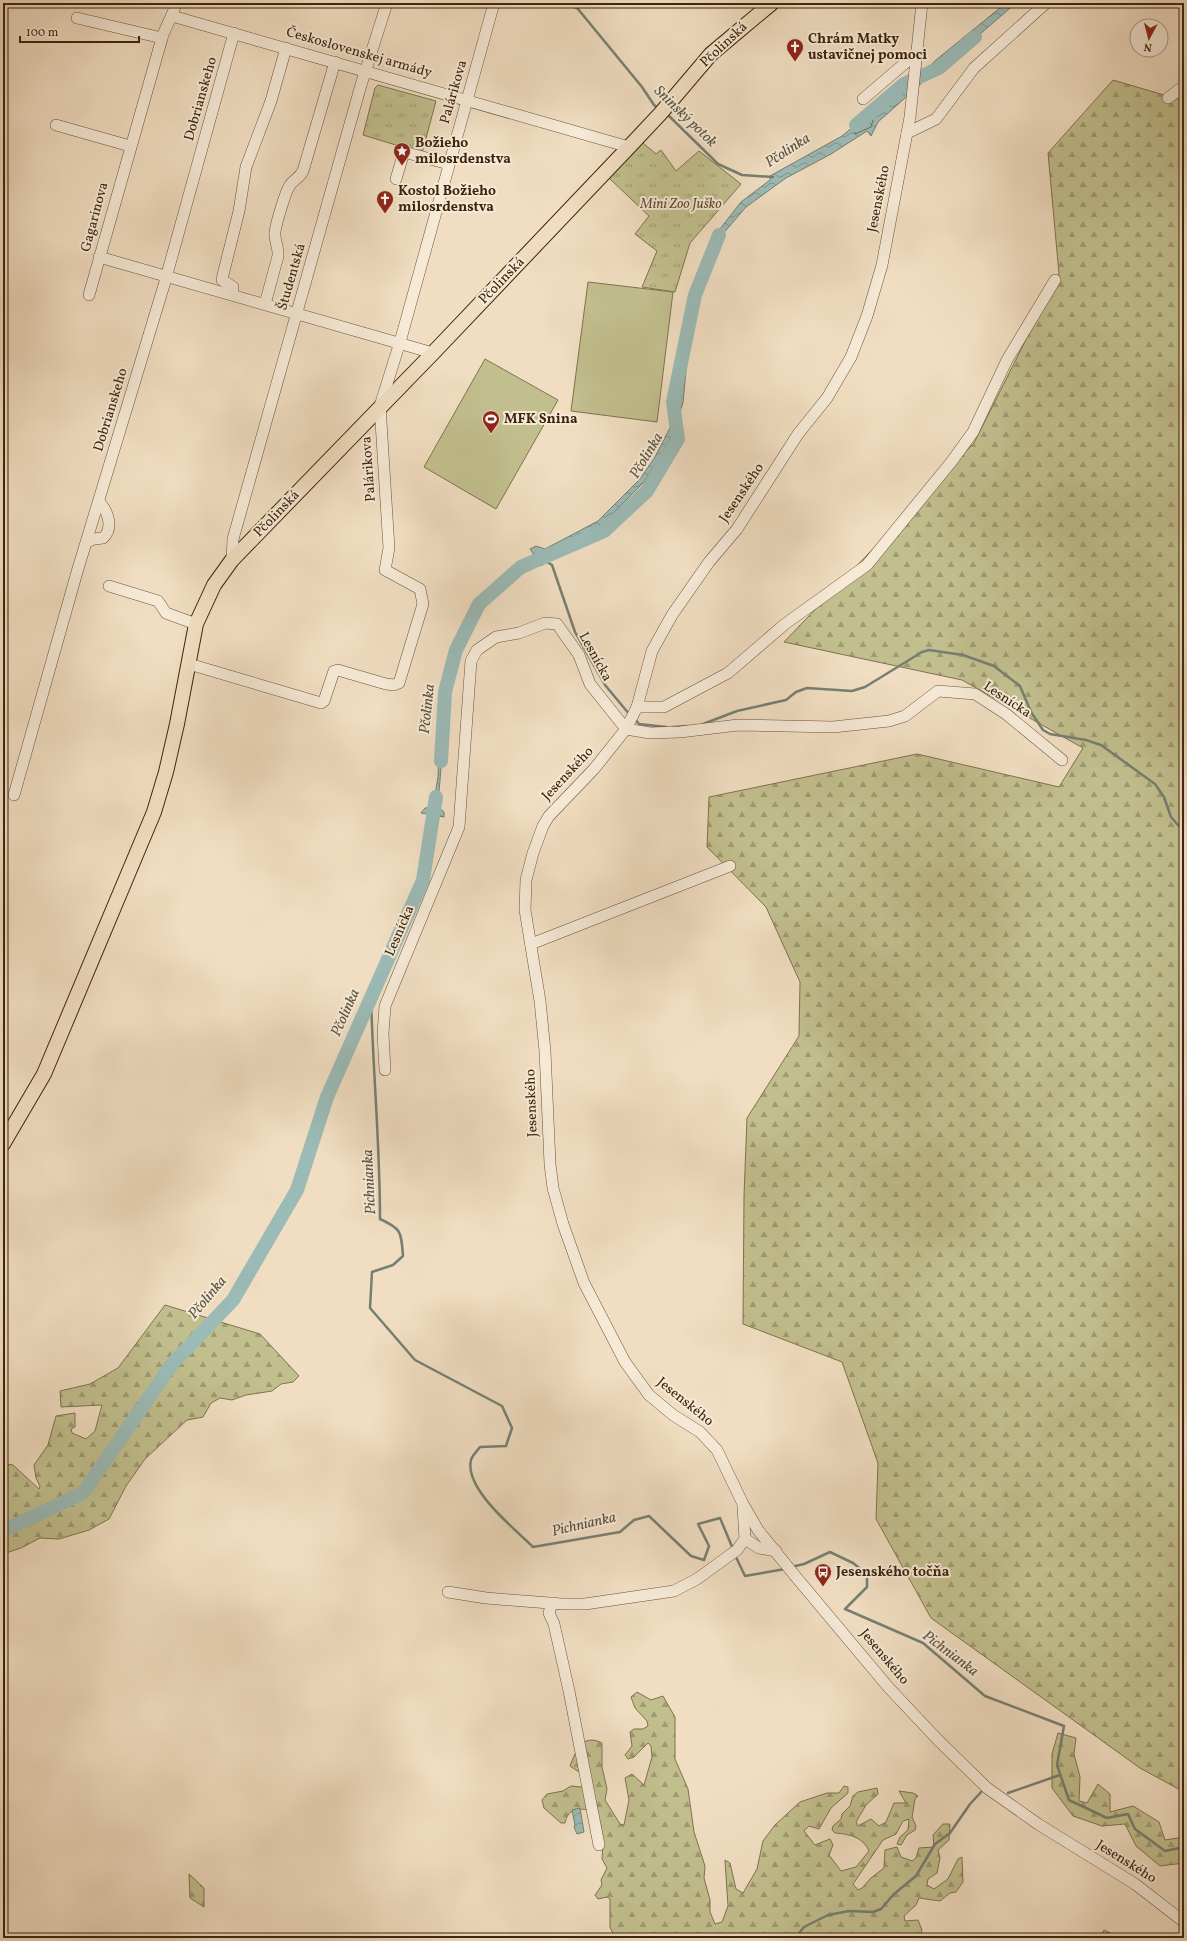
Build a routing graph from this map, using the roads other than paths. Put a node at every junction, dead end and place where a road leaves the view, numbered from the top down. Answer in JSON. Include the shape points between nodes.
{"nodes":[{"id":1,"x":176,"y":3,"type":"edge"},
{"id":2,"x":387,"y":3,"type":"edge"},
{"id":3,"x":922,"y":3,"type":"edge"},
{"id":4,"x":1046,"y":3,"type":"edge"},
{"id":5,"x":494,"y":4,"type":"edge"},
{"id":6,"x":765,"y":5,"type":"edge"},
{"id":7,"x":172,"y":16,"type":"junction"},
{"id":8,"x":77,"y":18,"type":"dead end"},
{"id":9,"x":234,"y":34,"type":"junction"},
{"id":10,"x":162,"y":38,"type":"junction"},
{"id":11,"x":286,"y":48,"type":"junction"},
{"id":12,"x":918,"y":52,"type":"junction"},
{"id":13,"x":335,"y":62,"type":"junction"},
{"id":14,"x":366,"y":71,"type":"junction"},
{"id":15,"x":1184,"y":86,"type":"edge"},
{"id":16,"x":1168,"y":98,"type":"dead end"},
{"id":17,"x":863,"y":99,"type":"dead end"},
{"id":18,"x":467,"y":100,"type":"junction"},
{"id":19,"x":56,"y":125,"type":"dead end"},
{"id":20,"x":907,"y":133,"type":"junction"},
{"id":21,"x":130,"y":146,"type":"junction"},
{"id":22,"x":629,"y":147,"type":"junction"},
{"id":23,"x":449,"y":164,"type":"junction"},
{"id":24,"x":396,"y":179,"type":"dead end"},
{"id":25,"x":99,"y":257,"type":"junction"},
{"id":26,"x":166,"y":276,"type":"junction"},
{"id":27,"x":1055,"y":280,"type":"dead end"},
{"id":28,"x":89,"y":295,"type":"dead end"},
{"id":29,"x":234,"y":295,"type":"junction"},
{"id":30,"x":265,"y":304,"type":"junction"},
{"id":31,"x":297,"y":313,"type":"junction"},
{"id":32,"x":400,"y":342,"type":"junction"},
{"id":33,"x":433,"y":353,"type":"junction"},
{"id":34,"x":380,"y":406,"type":"junction"},
{"id":35,"x":99,"y":502,"type":"junction"},
{"id":36,"x":87,"y":542,"type":"junction"},
{"id":37,"x":232,"y":560,"type":"junction"},
{"id":38,"x":109,"y":586,"type":"dead end"},
{"id":39,"x":196,"y":624,"type":"junction"},
{"id":40,"x":189,"y":664,"type":"junction"},
{"id":41,"x":636,"y":707,"type":"junction"},
{"id":42,"x":626,"y":729,"type":"junction"},
{"id":43,"x":1062,"y":760,"type":"dead end"},
{"id":44,"x":14,"y":795,"type":"dead end"},
{"id":45,"x":730,"y":866,"type":"dead end"},
{"id":46,"x":531,"y":944,"type":"junction"},
{"id":47,"x":386,"y":1070,"type":"dead end"},
{"id":48,"x":3,"y":1144,"type":"edge"},
{"id":49,"x":743,"y":1504,"type":"junction"},
{"id":50,"x":745,"y":1539,"type":"junction"},
{"id":51,"x":776,"y":1552,"type":"junction"},
{"id":52,"x":448,"y":1592,"type":"dead end"},
{"id":53,"x":552,"y":1604,"type":"junction"},
{"id":54,"x":599,"y":1845,"type":"dead end"},
{"id":55,"x":1184,"y":1922,"type":"edge"}],
"edges":[{"from":1,"to":7,"type":"street","name":"Gagarinova"},
{"from":2,"to":14,"type":"street","name":"Študentská"},
{"from":3,"to":12,"type":"street","name":"Jesenského"},
{"from":4,"to":20,"type":"street","via":[[974,68],[936,119]]},
{"from":5,"to":18,"type":"street","name":"Palárikova"},
{"from":6,"to":22,"type":"main road","name":"Pčolinská","via":[[711,54]]},
{"from":7,"to":9,"type":"street","name":"Československej armády"},
{"from":7,"to":10,"type":"street","name":"Gagarinova","via":[[167,22]]},
{"from":8,"to":10,"type":"street"},
{"from":9,"to":11,"type":"street","name":"Československej armády"},
{"from":9,"to":26,"type":"street","name":"Dobrianskeho"},
{"from":10,"to":21,"type":"street","name":"Gagarinova"},
{"from":11,"to":13,"type":"street","name":"Československej armády"},
{"from":11,"to":29,"type":"street","via":[[271,101],[246,167],[239,212],[222,275],[222,280],[232,287]]},
{"from":12,"to":17,"type":"street"},
{"from":12,"to":20,"type":"street","name":"Jesenského"},
{"from":13,"to":14,"type":"street","name":"Československej armády"},
{"from":13,"to":30,"type":"street","via":[[303,171],[300,178],[288,187],[275,232],[278,256]]},
{"from":14,"to":18,"type":"street","name":"Československej armády"},
{"from":14,"to":31,"type":"street","name":"Študentská"},
{"from":15,"to":16,"type":"street"},
{"from":18,"to":22,"type":"street","name":"Československej armády"},
{"from":18,"to":23,"type":"street","name":"Palárikova"},
{"from":19,"to":21,"type":"street"},
{"from":20,"to":41,"type":"street","name":"Jesenského","via":[[882,265],[867,316],[851,357],[827,398],[798,434],[737,529],[709,562],[672,615],[652,651]]},
{"from":21,"to":25,"type":"street","name":"Gagarinova"},
{"from":22,"to":33,"type":"main road","name":"Pčolinská"},
{"from":23,"to":24,"type":"street","via":[[404,152]]},
{"from":23,"to":32,"type":"street","name":"Palárikova"},
{"from":25,"to":26,"type":"street"},
{"from":25,"to":28,"type":"street","name":"Gagarinova"},
{"from":26,"to":29,"type":"street"},
{"from":26,"to":35,"type":"street","name":"Dobrianskeho"},
{"from":27,"to":41,"type":"street","via":[[1008,360],[973,432],[867,565],[785,624],[728,673],[664,707]]},
{"from":29,"to":30,"type":"street"},
{"from":30,"to":31,"type":"street"},
{"from":31,"to":32,"type":"street"},
{"from":31,"to":37,"type":"street","name":"Študentská","via":[[233,539]]},
{"from":32,"to":33,"type":"street"},
{"from":32,"to":34,"type":"street","name":"Palárikova"},
{"from":33,"to":34,"type":"main road","name":"Pčolinská"},
{"from":34,"to":37,"type":"main road","name":"Pčolinská"},
{"from":34,"to":40,"type":"street","name":"Palárikova","via":[[389,548],[385,570],[420,589],[423,604],[399,683],[386,684],[334,671],[327,696],[321,703]]},
{"from":35,"to":36,"type":"street","name":"Dobrianskeho"},
{"from":35,"to":36,"type":"street","via":[[104,507],[109,521],[108,534]]},
{"from":36,"to":44,"type":"street","name":"Dobrianskeho"},
{"from":37,"to":39,"type":"main road","name":"Pčolinská","via":[[214,585]]},
{"from":38,"to":39,"type":"street","via":[[158,601],[166,613]]},
{"from":39,"to":40,"type":"main road","name":"Pčolinská"},
{"from":40,"to":48,"type":"main road","name":"Pčolinská","via":[[166,772],[154,812],[44,1074]]},
{"from":41,"to":42,"type":"street","name":"Jesenského"},
{"from":42,"to":43,"type":"street","name":"Lesnícka","via":[[650,733],[738,725],[833,727],[888,721],[905,716],[938,691],[975,694],[1006,714]]},
{"from":42,"to":46,"type":"street","name":"Jesenského","via":[[594,769],[565,797],[543,826],[526,880],[525,910]]},
{"from":42,"to":47,"type":"street","name":"Lesnícka","via":[[590,684],[579,655],[557,624],[545,622],[519,633],[496,637],[477,650],[471,662],[459,827],[385,1006],[383,1034]]},
{"from":45,"to":46,"type":"street"},
{"from":46,"to":49,"type":"street","name":"Jesenského","via":[[545,1051],[549,1156],[553,1188],[584,1283],[625,1362],[649,1395],[673,1415],[700,1432],[717,1450]]},
{"from":49,"to":50,"type":"street"},
{"from":49,"to":51,"type":"street","name":"Jesenského","via":[[758,1530]]},
{"from":50,"to":51,"type":"street","via":[[759,1548]]},
{"from":50,"to":53,"type":"street","via":[[733,1552],[697,1579],[674,1591],[585,1604]]},
{"from":51,"to":55,"type":"street","name":"Jesenského","via":[[888,1688],[987,1788],[1017,1811],[1135,1884]]},
{"from":52,"to":53,"type":"street"},
{"from":53,"to":54,"type":"street","via":[[550,1613],[569,1691]]}]}
